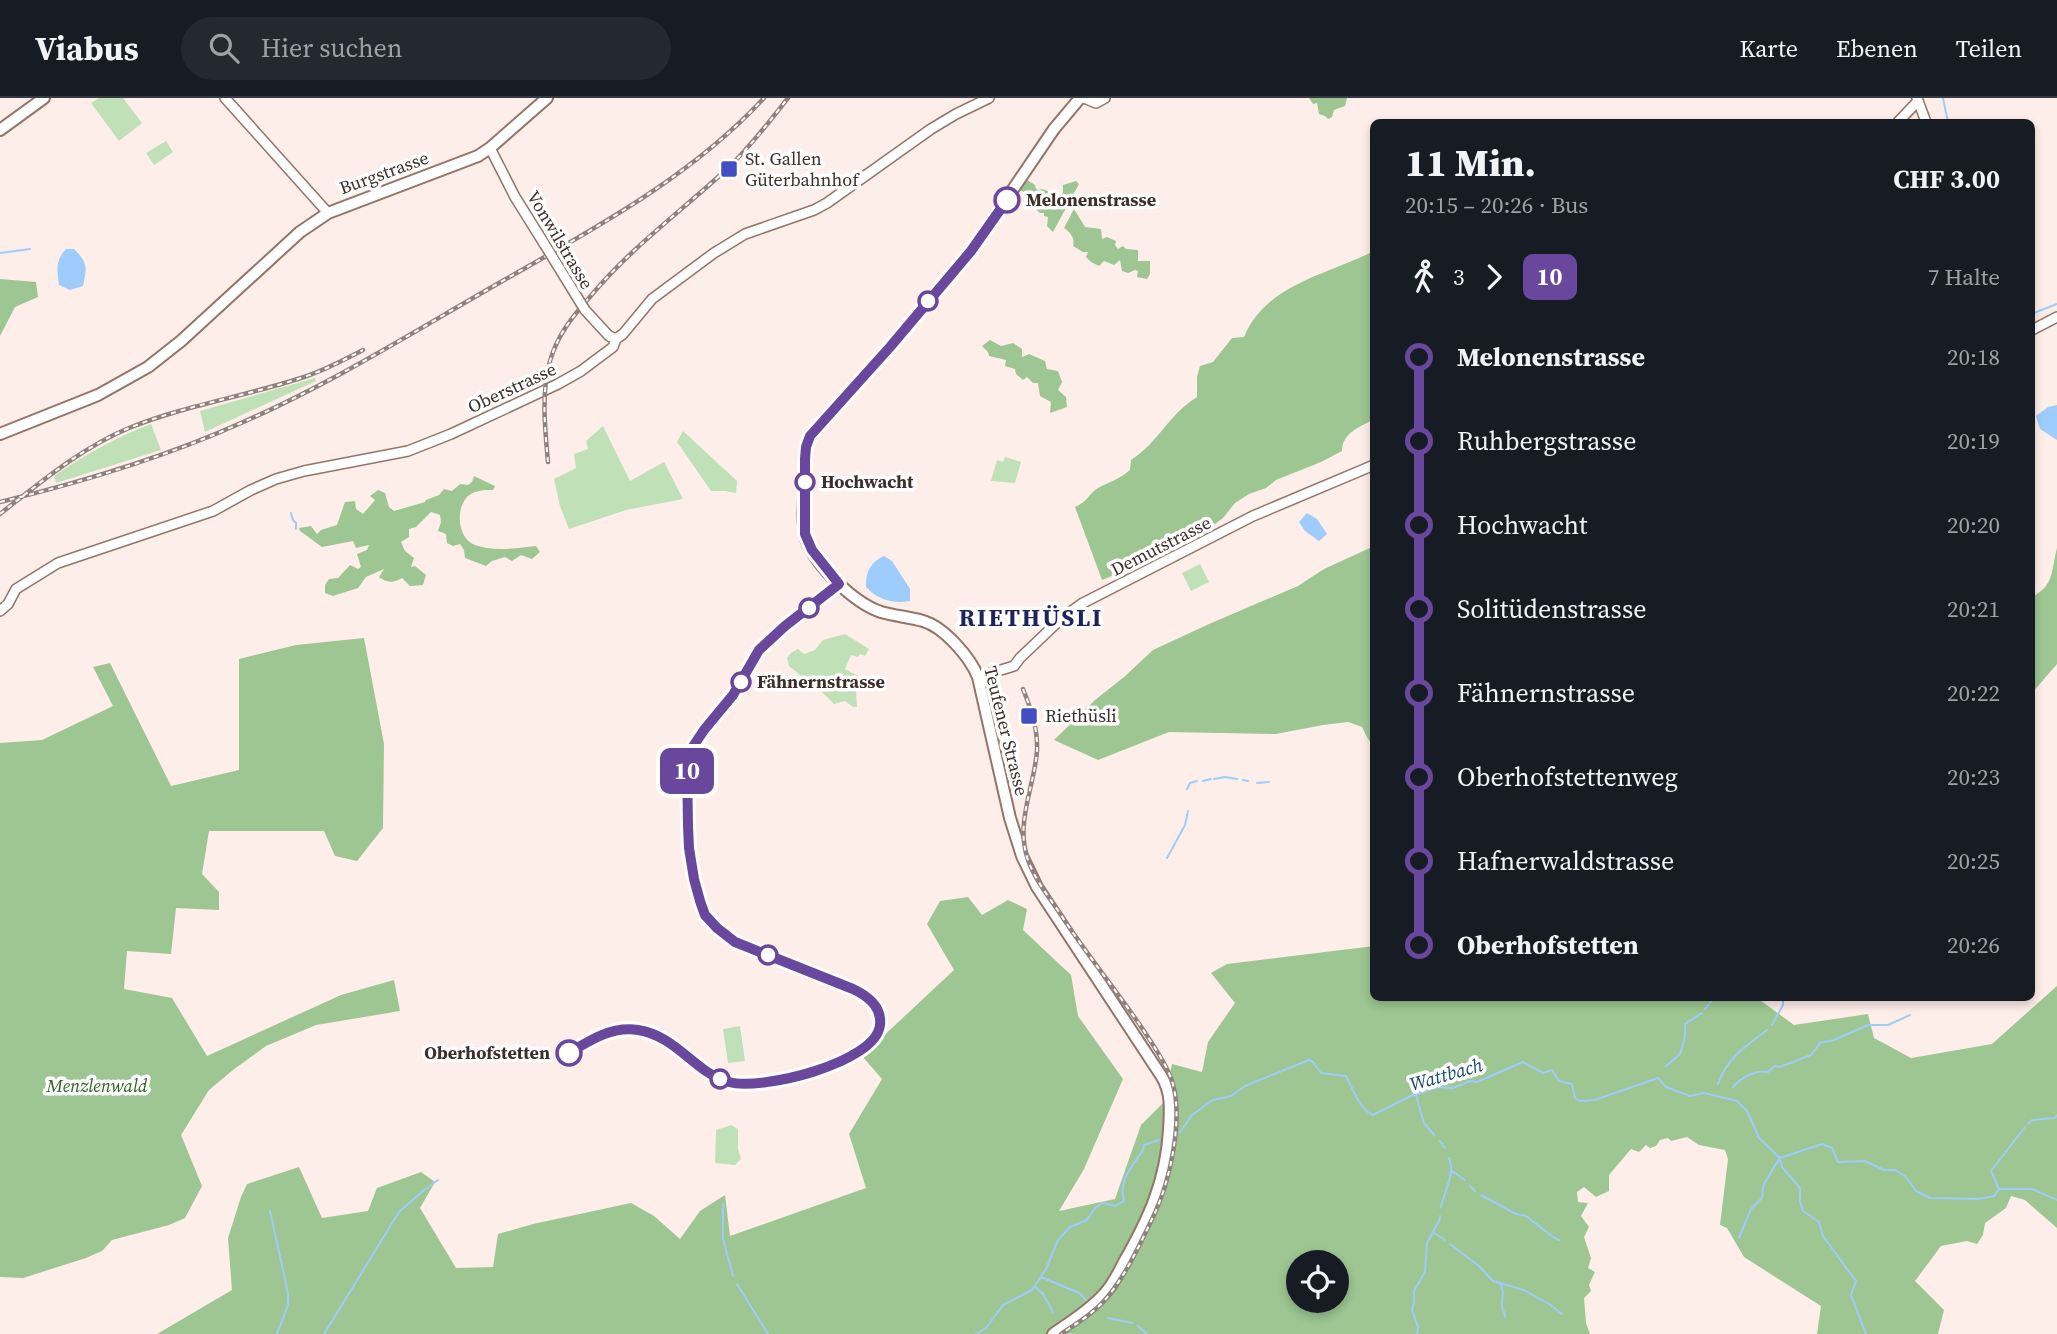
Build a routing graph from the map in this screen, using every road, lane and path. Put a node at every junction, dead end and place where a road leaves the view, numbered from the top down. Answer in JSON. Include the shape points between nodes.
{"nodes":[{"id":1,"x":44,"y":98,"type":"edge"},
{"id":2,"x":225,"y":98,"type":"edge"},
{"id":3,"x":547,"y":98,"type":"edge"},
{"id":4,"x":989,"y":98,"type":"edge"},
{"id":5,"x":1082,"y":98,"type":"edge"},
{"id":6,"x":1105,"y":98,"type":"edge"},
{"id":7,"x":1918,"y":99,"type":"edge"},
{"id":8,"x":1901,"y":119,"type":"edge"},
{"id":9,"x":1925,"y":119,"type":"edge"},
{"id":10,"x":0,"y":130,"type":"edge"},
{"id":11,"x":491,"y":148,"type":"junction"},
{"id":12,"x":328,"y":213,"type":"junction"},
{"id":13,"x":2057,"y":317,"type":"edge"},
{"id":14,"x":2035,"y":328,"type":"edge"},
{"id":15,"x":616,"y":339,"type":"junction"},
{"id":16,"x":0,"y":434,"type":"edge"},
{"id":17,"x":1370,"y":467,"type":"edge"},
{"id":18,"x":0,"y":611,"type":"edge"},
{"id":19,"x":978,"y":677,"type":"junction"},
{"id":20,"x":1053,"y":1334,"type":"edge"}],
"edges":[{"from":1,"to":10,"type":"main road"},
{"from":2,"to":12,"type":"street"},
{"from":3,"to":11,"type":"main road","name":"Burgstrasse"},
{"from":4,"to":15,"type":"street","name":"Oberstrasse","via":[[931,129],[827,203],[721,248],[652,299]]},
{"from":5,"to":6,"type":"street","via":[[1096,103]]},
{"from":5,"to":19,"type":"main road","name":"Teufener Strasse","via":[[1054,129],[971,251],[813,431],[806,447],[804,531],[812,550],[839,584],[862,603],[940,630]]},
{"from":7,"to":8,"type":"street"},
{"from":7,"to":9,"type":"street"},
{"from":11,"to":12,"type":"main road","name":"Burgstrasse"},
{"from":11,"to":15,"type":"street","name":"Vonwilstrasse","bridge":true,"via":[[584,310]]},
{"from":12,"to":16,"type":"main road","name":"Burgstrasse","via":[[300,232],[171,350],[129,379]]},
{"from":13,"to":14,"type":"street"},
{"from":15,"to":18,"type":"street","name":"Oberstrasse","via":[[613,347],[581,372],[451,434],[408,451],[276,479],[213,511],[58,563],[16,589]]},
{"from":17,"to":19,"type":"street","name":"Demutstrasse","via":[[1253,516],[1083,603],[1013,666]]},
{"from":19,"to":20,"type":"main road","name":"Teufener Strasse","via":[[1026,868],[1163,1077],[1170,1100],[1164,1172],[1144,1226],[1098,1300]]}]}
